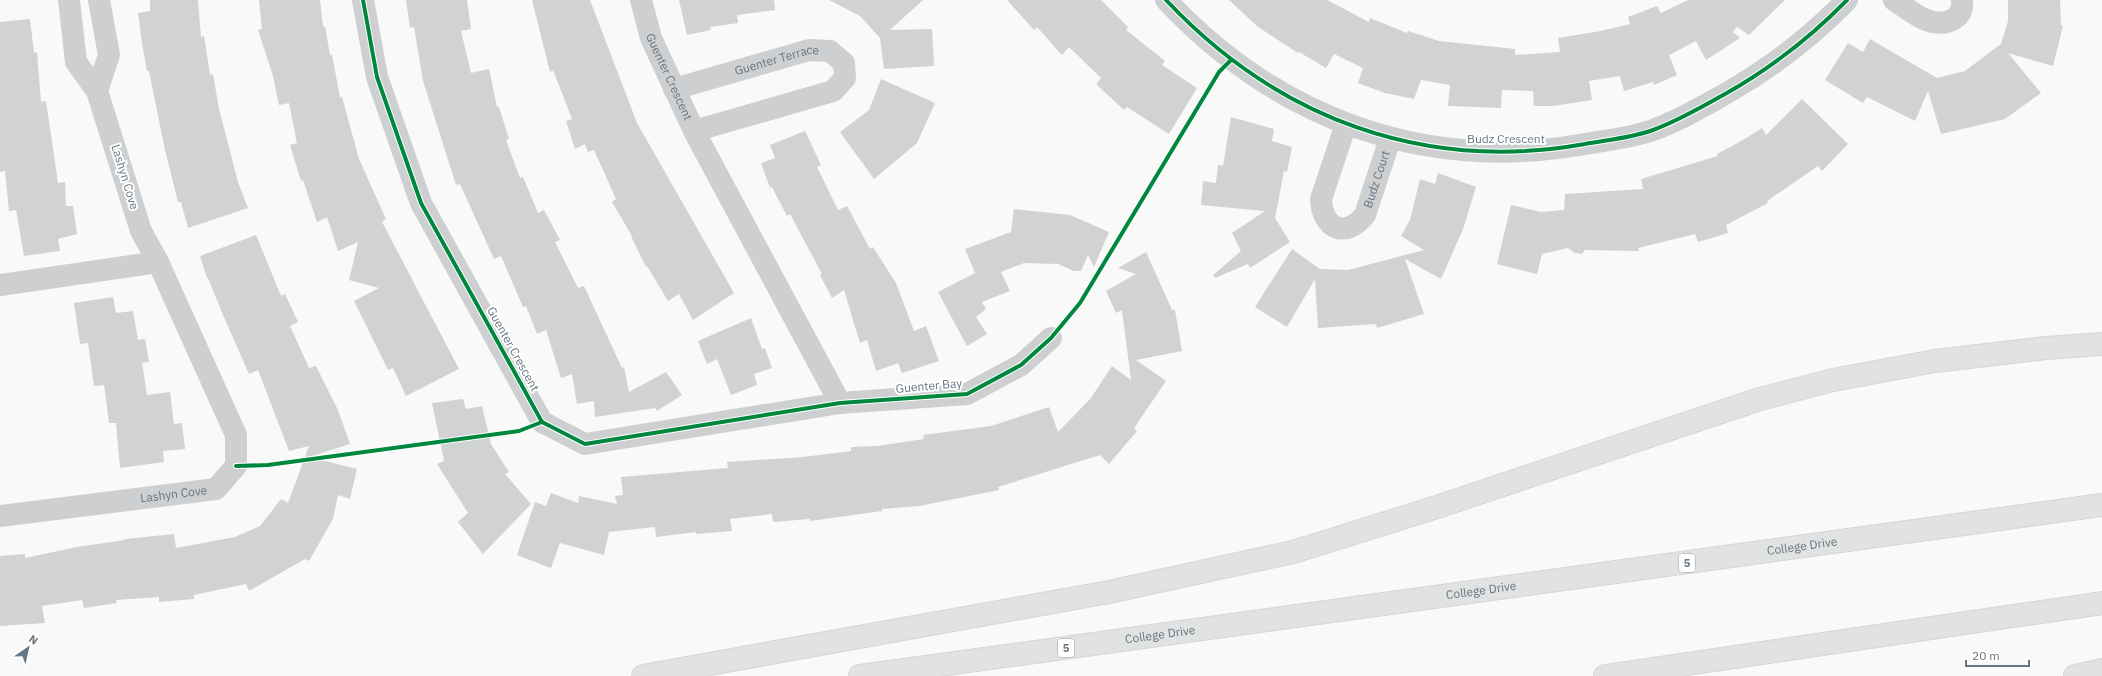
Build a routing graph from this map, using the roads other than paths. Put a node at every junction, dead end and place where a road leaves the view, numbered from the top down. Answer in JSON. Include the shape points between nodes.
{"nodes":[{"id":1,"x":69,"y":0,"type":"edge"},
{"id":2,"x":99,"y":0,"type":"edge"},
{"id":3,"x":363,"y":0,"type":"edge"},
{"id":4,"x":642,"y":0,"type":"edge"},
{"id":5,"x":1166,"y":0,"type":"edge"},
{"id":6,"x":1846,"y":0,"type":"edge"},
{"id":7,"x":1894,"y":0,"type":"edge"},
{"id":8,"x":1962,"y":0,"type":"edge"},
{"id":9,"x":674,"y":89,"type":"junction"},
{"id":10,"x":97,"y":91,"type":"junction"},
{"id":11,"x":1346,"y":124,"type":"junction"},
{"id":12,"x":694,"y":131,"type":"junction"},
{"id":13,"x":1390,"y":139,"type":"junction"},
{"id":14,"x":158,"y":262,"type":"junction"},
{"id":15,"x":0,"y":285,"type":"edge"},
{"id":16,"x":2102,"y":334,"type":"edge"},
{"id":17,"x":1051,"y":338,"type":"dead end"},
{"id":18,"x":2102,"y":344,"type":"edge"},
{"id":19,"x":2046,"y":348,"type":"junction"},
{"id":20,"x":840,"y":403,"type":"junction"},
{"id":21,"x":2102,"y":505,"type":"edge"},
{"id":22,"x":0,"y":516,"type":"edge"},
{"id":23,"x":2102,"y":603,"type":"edge"},
{"id":24,"x":2102,"y":670,"type":"edge"},
{"id":25,"x":643,"y":676,"type":"edge"},
{"id":26,"x":860,"y":676,"type":"edge"},
{"id":27,"x":1605,"y":676,"type":"edge"},
{"id":28,"x":2075,"y":676,"type":"edge"}],
"edges":[{"from":1,"to":10,"type":"street","name":"Lashyn Cove","via":[[76,62]]},
{"from":2,"to":10,"type":"street","via":[[109,55]]},
{"from":3,"to":20,"type":"street","name":"Guenter Crescent","via":[[377,77],[421,203],[542,422],[585,444]]},
{"from":4,"to":9,"type":"street","name":"Guenter Crescent","via":[[651,38]]},
{"from":5,"to":11,"type":"street","name":"Budz Crescent","via":[[1231,60],[1317,112]]},
{"from":6,"to":13,"type":"street","name":"Budz Crescent","via":[[1826,21],[1775,64],[1704,107],[1653,130],[1627,137],[1539,151],[1476,151]]},
{"from":7,"to":8,"type":"street","via":[[1929,22],[1943,24],[1956,18],[1963,8]]},
{"from":9,"to":12,"type":"street","name":"Guenter Crescent"},
{"from":9,"to":12,"type":"street","name":"Guenter Terrace","via":[[809,50],[830,51],[844,63],[845,78],[833,91]]},
{"from":10,"to":14,"type":"street","name":"Lashyn Cove","via":[[142,231]]},
{"from":11,"to":13,"type":"street","name":"Budz Crescent"},
{"from":11,"to":13,"type":"street","name":"Budz Court","via":[[1321,199],[1322,211],[1328,221],[1337,228],[1347,229],[1357,225],[1365,215]]},
{"from":12,"to":20,"type":"street","name":"Guenter Crescent"},
{"from":14,"to":15,"type":"street"},
{"from":14,"to":22,"type":"street","name":"Lashyn Cove","via":[[236,435],[236,466],[216,489]]},
{"from":16,"to":19,"type":"highway"},
{"from":17,"to":20,"type":"street","name":"Guenter Bay","via":[[1021,365],[967,394]]},
{"from":18,"to":19,"type":"highway"},
{"from":19,"to":25,"type":"highway","via":[[1935,361],[1833,380],[1760,399],[1437,507],[1293,552],[1109,592]]},
{"from":21,"to":26,"type":"highway","name":"College Drive","number":"5"},
{"from":23,"to":27,"type":"highway"},
{"from":24,"to":28,"type":"highway"}]}
